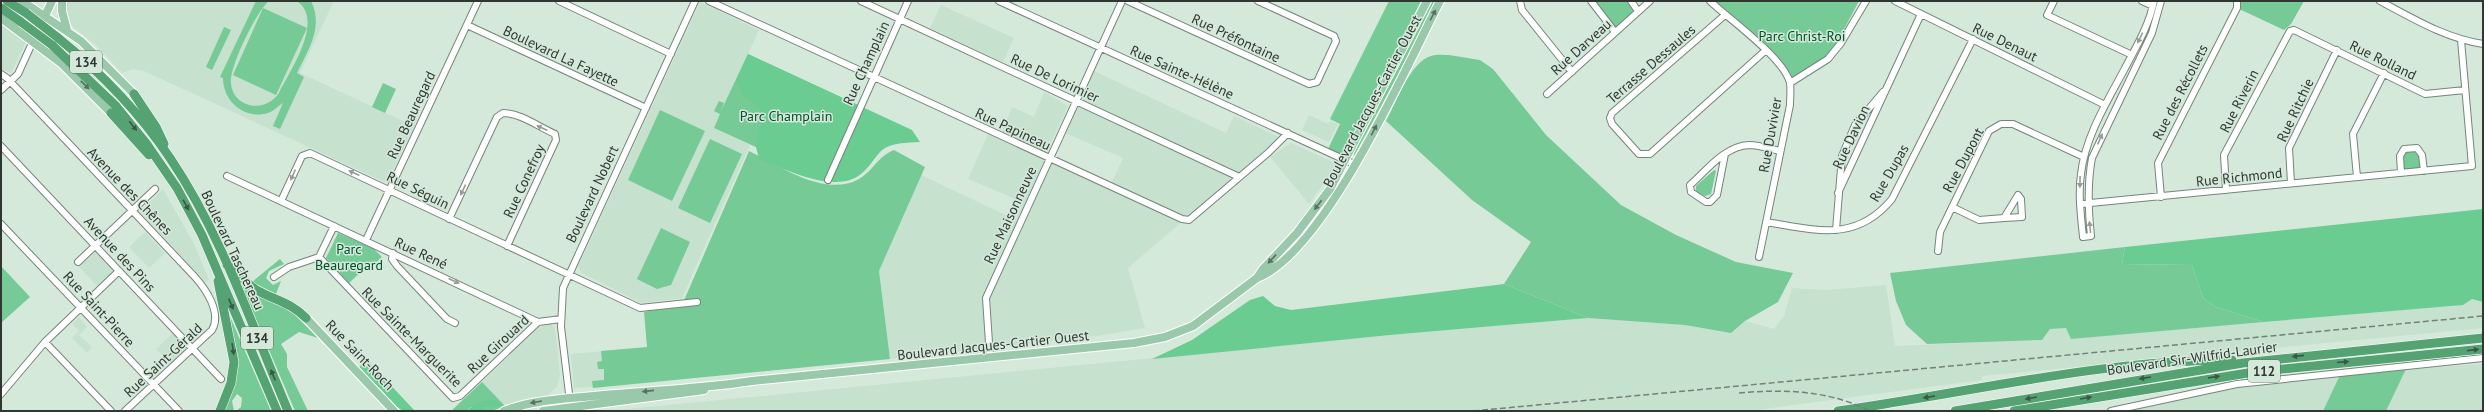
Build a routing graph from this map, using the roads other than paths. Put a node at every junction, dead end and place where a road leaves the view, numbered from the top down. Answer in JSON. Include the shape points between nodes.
{"nodes":[{"id":1,"x":7,"y":1,"type":"edge"},
{"id":2,"x":22,"y":1,"type":"edge"},
{"id":3,"x":52,"y":1,"type":"edge"},
{"id":4,"x":62,"y":1,"type":"edge"},
{"id":5,"x":478,"y":1,"type":"edge"},
{"id":6,"x":559,"y":1,"type":"edge"},
{"id":7,"x":695,"y":1,"type":"edge"},
{"id":8,"x":709,"y":1,"type":"edge"},
{"id":9,"x":861,"y":1,"type":"edge"},
{"id":10,"x":908,"y":1,"type":"edge"},
{"id":11,"x":1000,"y":1,"type":"edge"},
{"id":12,"x":1122,"y":1,"type":"edge"},
{"id":13,"x":1128,"y":1,"type":"edge"},
{"id":14,"x":1258,"y":1,"type":"edge"},
{"id":15,"x":1427,"y":1,"type":"edge"},
{"id":16,"x":1440,"y":1,"type":"edge"},
{"id":17,"x":1520,"y":1,"type":"edge"},
{"id":18,"x":1591,"y":1,"type":"edge"},
{"id":19,"x":1631,"y":1,"type":"edge"},
{"id":20,"x":1650,"y":1,"type":"edge"},
{"id":21,"x":1710,"y":1,"type":"edge"},
{"id":22,"x":1866,"y":1,"type":"edge"},
{"id":23,"x":1895,"y":1,"type":"edge"},
{"id":24,"x":2054,"y":1,"type":"edge"},
{"id":25,"x":2142,"y":1,"type":"edge"},
{"id":26,"x":2161,"y":1,"type":"edge"},
{"id":27,"x":2237,"y":1,"type":"edge"},
{"id":28,"x":2380,"y":1,"type":"edge"},
{"id":29,"x":2153,"y":4,"type":"edge"},
{"id":30,"x":1,"y":8,"type":"edge"},
{"id":31,"x":29,"y":10,"type":"junction"},
{"id":32,"x":1638,"y":11,"type":"junction"},
{"id":33,"x":1921,"y":14,"type":"junction"},
{"id":34,"x":1725,"y":15,"type":"junction"},
{"id":35,"x":45,"y":16,"type":"junction"},
{"id":36,"x":1,"y":18,"type":"edge"},
{"id":37,"x":900,"y":19,"type":"junction"},
{"id":38,"x":21,"y":26,"type":"junction"},
{"id":39,"x":467,"y":26,"type":"junction"},
{"id":40,"x":66,"y":29,"type":"junction"},
{"id":41,"x":2294,"y":30,"type":"joint"},
{"id":42,"x":1615,"y":32,"type":"junction"},
{"id":43,"x":1973,"y":40,"type":"junction"},
{"id":44,"x":2461,"y":40,"type":"junction"},
{"id":45,"x":33,"y":41,"type":"junction"},
{"id":46,"x":51,"y":44,"type":"junction"},
{"id":47,"x":2483,"y":44,"type":"edge"},
{"id":48,"x":1100,"y":48,"type":"junction"},
{"id":49,"x":1766,"y":50,"type":"junction"},
{"id":50,"x":2337,"y":50,"type":"junction"},
{"id":51,"x":671,"y":54,"type":"junction"},
{"id":52,"x":2132,"y":55,"type":"junction"},
{"id":53,"x":1572,"y":72,"type":"junction"},
{"id":54,"x":1,"y":74,"type":"edge"},
{"id":55,"x":2384,"y":74,"type":"junction"},
{"id":56,"x":873,"y":77,"type":"junction"},
{"id":57,"x":10,"y":82,"type":"junction"},
{"id":58,"x":1790,"y":83,"type":"junction"},
{"id":59,"x":1,"y":90,"type":"edge"},
{"id":60,"x":2465,"y":90,"type":"junction"},
{"id":61,"x":1884,"y":91,"type":"junction"},
{"id":62,"x":134,"y":94,"type":"joint"},
{"id":63,"x":1546,"y":94,"type":"dead end"},
{"id":64,"x":1076,"y":101,"type":"junction"},
{"id":65,"x":2105,"y":105,"type":"junction"},
{"id":66,"x":646,"y":108,"type":"junction"},
{"id":67,"x":111,"y":113,"type":"joint"},
{"id":68,"x":1288,"y":133,"type":"junction"},
{"id":69,"x":1,"y":146,"type":"edge"},
{"id":70,"x":1780,"y":151,"type":"junction"},
{"id":71,"x":1725,"y":154,"type":"junction"},
{"id":72,"x":169,"y":157,"type":"junction"},
{"id":73,"x":2084,"y":157,"type":"junction"},
{"id":74,"x":1049,"y":158,"type":"junction"},
{"id":75,"x":1346,"y":160,"type":"junction"},
{"id":76,"x":1356,"y":165,"type":"junction"},
{"id":77,"x":2424,"y":171,"type":"junction"},
{"id":78,"x":166,"y":172,"type":"junction"},
{"id":79,"x":2402,"y":173,"type":"junction"},
{"id":80,"x":227,"y":176,"type":"dead end"},
{"id":81,"x":1239,"y":177,"type":"junction"},
{"id":82,"x":2357,"y":177,"type":"junction"},
{"id":83,"x":828,"y":180,"type":"dead end"},
{"id":84,"x":2291,"y":183,"type":"junction"},
{"id":85,"x":156,"y":189,"type":"dead end"},
{"id":86,"x":389,"y":190,"type":"junction"},
{"id":87,"x":2226,"y":190,"type":"junction"},
{"id":88,"x":1838,"y":193,"type":"junction"},
{"id":89,"x":2161,"y":197,"type":"junction"},
{"id":90,"x":281,"y":201,"type":"junction"},
{"id":91,"x":2080,"y":204,"type":"junction"},
{"id":92,"x":2088,"y":204,"type":"junction"},
{"id":93,"x":1952,"y":207,"type":"junction"},
{"id":94,"x":133,"y":211,"type":"junction"},
{"id":95,"x":2004,"y":218,"type":"dead end"},
{"id":96,"x":449,"y":219,"type":"junction"},
{"id":97,"x":1766,"y":222,"type":"junction"},
{"id":98,"x":1,"y":224,"type":"edge"},
{"id":99,"x":334,"y":226,"type":"junction"},
{"id":100,"x":1836,"y":230,"type":"junction"},
{"id":101,"x":366,"y":240,"type":"junction"},
{"id":102,"x":95,"y":245,"type":"junction"},
{"id":103,"x":507,"y":246,"type":"junction"},
{"id":104,"x":1938,"y":251,"type":"dead end"},
{"id":105,"x":393,"y":253,"type":"junction"},
{"id":106,"x":319,"y":257,"type":"junction"},
{"id":107,"x":1759,"y":257,"type":"dead end"},
{"id":108,"x":78,"y":262,"type":"dead end"},
{"id":109,"x":227,"y":265,"type":"junction"},
{"id":110,"x":216,"y":268,"type":"junction"},
{"id":111,"x":119,"y":271,"type":"junction"},
{"id":112,"x":568,"y":274,"type":"junction"},
{"id":113,"x":274,"y":277,"type":"dead end"},
{"id":114,"x":1257,"y":278,"type":"junction"},
{"id":115,"x":697,"y":302,"type":"dead end"},
{"id":116,"x":80,"y":306,"type":"junction"},
{"id":117,"x":306,"y":318,"type":"joint"},
{"id":118,"x":561,"y":319,"type":"junction"},
{"id":119,"x":538,"y":322,"type":"junction"},
{"id":120,"x":455,"y":323,"type":"dead end"},
{"id":121,"x":215,"y":325,"type":"joint"},
{"id":122,"x":2483,"y":338,"type":"edge"},
{"id":123,"x":45,"y":342,"type":"junction"},
{"id":124,"x":193,"y":349,"type":"junction"},
{"id":125,"x":2483,"y":349,"type":"edge"},
{"id":126,"x":990,"y":358,"type":"junction"},
{"id":127,"x":2483,"y":358,"type":"edge"},
{"id":128,"x":2267,"y":360,"type":"junction"},
{"id":129,"x":221,"y":379,"type":"dead end"},
{"id":130,"x":154,"y":385,"type":"junction"},
{"id":131,"x":714,"y":386,"type":"junction"},
{"id":132,"x":1,"y":394,"type":"edge"},
{"id":133,"x":457,"y":398,"type":"joint"},
{"id":134,"x":570,"y":398,"type":"junction"},
{"id":135,"x":571,"y":408,"type":"junction"},
{"id":136,"x":112,"y":411,"type":"edge"},
{"id":137,"x":125,"y":411,"type":"edge"},
{"id":138,"x":179,"y":411,"type":"edge"},
{"id":139,"x":220,"y":411,"type":"edge"},
{"id":140,"x":277,"y":411,"type":"edge"},
{"id":141,"x":288,"y":411,"type":"edge"},
{"id":142,"x":394,"y":411,"type":"edge"},
{"id":143,"x":504,"y":411,"type":"edge"},
{"id":144,"x":544,"y":411,"type":"edge"},
{"id":145,"x":1838,"y":411,"type":"edge"},
{"id":146,"x":1955,"y":411,"type":"edge"},
{"id":147,"x":2014,"y":411,"type":"edge"},
{"id":148,"x":2111,"y":411,"type":"edge"}],
"edges":[{"from":1,"to":31,"type":"highway","name":"Boulevard Taschereau","number":"134"},
{"from":2,"to":31,"type":"main road","name":"Boulevard Taschereau"},
{"from":3,"to":35,"type":"main road"},
{"from":4,"to":40,"type":"main road"},
{"from":5,"to":39,"type":"street","name":"Rue Beauregard"},
{"from":6,"to":51,"type":"street"},
{"from":7,"to":51,"type":"street","name":"Boulevard Nobert"},
{"from":8,"to":56,"type":"street","name":"Rue Papineau"},
{"from":9,"to":37,"type":"street","name":"Rue De Lorimier"},
{"from":10,"to":37,"type":"street","name":"Rue Champlain"},
{"from":11,"to":48,"type":"street","name":"Rue Sainte-Hélène"},
{"from":12,"to":48,"type":"street","name":"Rue Maisonneuve"},
{"from":13,"to":14,"type":"street","name":"Rue Préfontaine","via":[[1309,84],[1317,82],[1336,41],[1334,36]]},
{"from":15,"to":75,"type":"main road","name":"Boulevard Jacques-Cartier Ouest"},
{"from":76,"to":16,"type":"main road","name":"Boulevard Jacques-Cartier Ouest","one_way":true},
{"from":17,"to":53,"type":"street","via":[[1522,10]]},
{"from":18,"to":42,"type":"street"},
{"from":19,"to":32,"type":"street"},
{"from":20,"to":32,"type":"street","name":"Rue Darveau"},
{"from":21,"to":34,"type":"street","name":"Rue Duvivier"},
{"from":22,"to":58,"type":"street","via":[[1828,60]]},
{"from":23,"to":33,"type":"street","name":"Rue Denaut"},
{"from":24,"to":52,"type":"street","via":[[2046,15]]},
{"from":25,"to":29,"type":"street"},
{"from":92,"to":26,"type":"street","one_way":true,"via":[[2088,177],[2092,158],[2152,33]]},
{"from":27,"to":89,"type":"street","name":"Rue des Récollets","via":[[2236,8],[2158,163]]},
{"from":28,"to":44,"type":"street","via":[[2441,34]]},
{"from":29,"to":52,"type":"street","one_way":true,"via":[[2147,24]]},
{"from":30,"to":38,"type":"highway","name":"Boulevard Taschereau","number":"134"},
{"from":31,"to":35,"type":"main road","name":"Boulevard Taschereau"},
{"from":31,"to":38,"type":"main road","via":[[31,22]]},
{"from":31,"to":46,"type":"highway","name":"Boulevard Taschereau","number":"134","bridge":true},
{"from":32,"to":42,"type":"street","name":"Rue Darveau"},
{"from":33,"to":43,"type":"street","name":"Rue Denaut"},
{"from":33,"to":61,"type":"street","name":"Rue Davion"},
{"from":34,"to":49,"type":"street","name":"Rue Duvivier"},
{"from":34,"to":49,"type":"street","name":"Terrasse Dessaules","via":[[1612,114],[1612,124],[1639,154],[1650,154]]},
{"from":35,"to":40,"type":"main road","name":"Boulevard Taschereau"},
{"from":35,"to":45,"type":"main road"},
{"from":36,"to":38,"type":"main road","name":"Boulevard Taschereau"},
{"from":37,"to":56,"type":"street","name":"Rue Champlain"},
{"from":37,"to":64,"type":"street","name":"Rue De Lorimier"},
{"from":38,"to":45,"type":"main road","name":"Boulevard Taschereau"},
{"from":38,"to":46,"type":"highway","name":"Boulevard Taschereau","number":"134","bridge":true},
{"from":39,"to":66,"type":"street","name":"Boulevard La Fayette"},
{"from":39,"to":86,"type":"street","name":"Rue Beauregard"},
{"from":40,"to":46,"type":"main road","via":[[50,34]]},
{"from":40,"to":62,"type":"main road","name":"Boulevard Taschereau"},
{"from":41,"to":50,"type":"street","name":"Rue Rolland"},
{"from":41,"to":87,"type":"street","name":"Rue Riverin","via":[[2286,33],[2224,155]]},
{"from":42,"to":53,"type":"street","name":"Rue Darveau"},
{"from":43,"to":65,"type":"street","name":"Rue Denaut"},
{"from":43,"to":100,"type":"street","name":"Rue Dupas","via":[[1892,199],[1879,214],[1862,225]]},
{"from":44,"to":47,"type":"street"},
{"from":44,"to":60,"type":"street","name":"Rue Richmond"},
{"from":45,"to":46,"type":"main road","name":"Boulevard Taschereau"},
{"from":45,"to":57,"type":"street","via":[[18,74]]},
{"from":46,"to":67,"type":"main road","name":"Boulevard Taschereau","one_way":true},
{"from":46,"to":72,"type":"highway","name":"Boulevard Taschereau","number":"134","via":[[118,94]]},
{"from":46,"to":78,"type":"highway","name":"Boulevard Taschereau","number":"134","one_way":true,"via":[[116,106]]},
{"from":48,"to":64,"type":"street","name":"Rue Maisonneuve"},
{"from":48,"to":68,"type":"street","name":"Rue Sainte-Hélène"},
{"from":49,"to":58,"type":"street","name":"Rue Duvivier"},
{"from":50,"to":55,"type":"street","name":"Rue Rolland"},
{"from":50,"to":84,"type":"street","name":"Rue Ritchie","via":[[2289,148]]},
{"from":51,"to":66,"type":"street","name":"Boulevard Nobert"},
{"from":52,"to":65,"type":"street"},
{"from":53,"to":63,"type":"street","name":"Rue Darveau"},
{"from":54,"to":57,"type":"street","name":"Avenue des Chênes"},
{"from":55,"to":60,"type":"street","name":"Rue Rolland","via":[[2425,94]]},
{"from":55,"to":82,"type":"street","via":[[2353,134]]},
{"from":56,"to":74,"type":"street","name":"Rue Papineau"},
{"from":56,"to":83,"type":"street","name":"Rue Champlain"},
{"from":57,"to":59,"type":"street"},
{"from":57,"to":94,"type":"street","name":"Avenue des Chênes"},
{"from":58,"to":70,"type":"street","name":"Rue Duvivier","via":[[1790,105]]},
{"from":60,"to":77,"type":"street","name":"Rue Richmond","via":[[2472,166]]},
{"from":61,"to":88,"type":"street","name":"Rue Davion"},
{"from":61,"to":88,"type":"street","name":"Rue Davion","via":[[1855,125],[1845,146]]},
{"from":62,"to":72,"type":"highway","via":[[156,127]]},
{"from":64,"to":74,"type":"street","name":"Rue Maisonneuve"},
{"from":64,"to":81,"type":"street","name":"Rue De Lorimier"},
{"from":65,"to":73,"type":"street"},
{"from":66,"to":112,"type":"street","name":"Boulevard Nobert"},
{"from":67,"to":78,"type":"highway"},
{"from":68,"to":75,"type":"street","name":"Rue Sainte-Hélène"},
{"from":68,"to":81,"type":"street","name":"Rue Papineau"},
{"from":69,"to":102,"type":"street","name":"Avenue des Pins"},
{"from":70,"to":71,"type":"street","via":[[1750,145],[1731,149]]},
{"from":70,"to":97,"type":"street","name":"Rue Duvivier"},
{"from":71,"to":71,"type":"street","via":[[1690,185],[1691,192],[1706,202],[1710,202],[1717,195]]},
{"from":72,"to":109,"type":"highway","name":"Boulevard Taschereau","number":"134","via":[[201,210]]},
{"from":73,"to":91,"type":"street","one_way":true},
{"from":73,"to":93,"type":"street","name":"Rue Dupont","via":[[2013,124],[2000,124],[1989,132]]},
{"from":74,"to":81,"type":"street","name":"Rue Papineau","via":[[1188,220]]},
{"from":74,"to":126,"type":"street","name":"Rue Maisonneuve","via":[[986,298]]},
{"from":75,"to":76,"type":"street","name":"Rue Sainte-Hélène"},
{"from":75,"to":114,"type":"main road","name":"Boulevard Jacques-Cartier Ouest","one_way":true,"via":[[1319,205]]},
{"from":76,"to":114,"type":"main road","name":"Boulevard Jacques-Cartier Ouest","via":[[1337,195],[1302,240],[1268,274]]},
{"from":77,"to":79,"type":"street","name":"Rue Richmond"},
{"from":77,"to":79,"type":"street","via":[[2422,155],[2417,148],[2404,149],[2400,156]]},
{"from":78,"to":110,"type":"highway","name":"Boulevard Taschereau","number":"134","one_way":true,"via":[[193,217]]},
{"from":79,"to":82,"type":"street","name":"Rue Richmond"},
{"from":80,"to":90,"type":"street","name":"Rue René"},
{"from":82,"to":84,"type":"street","name":"Rue Richmond"},
{"from":84,"to":87,"type":"street","name":"Rue Richmond"},
{"from":85,"to":94,"type":"street"},
{"from":86,"to":90,"type":"street","name":"Rue Séguin","one_way":true,"via":[[308,153],[302,156]]},
{"from":86,"to":96,"type":"street","name":"Rue Séguin"},
{"from":86,"to":101,"type":"street","name":"Rue Beauregard"},
{"from":87,"to":89,"type":"street","name":"Rue Richmond"},
{"from":88,"to":100,"type":"street","name":"Rue Davion"},
{"from":89,"to":92,"type":"street","name":"Rue Richmond"},
{"from":90,"to":99,"type":"street","name":"Rue René"},
{"from":91,"to":92,"type":"street","name":"Rue Richmond"},
{"from":91,"to":92,"type":"street","one_way":true,"via":[[2083,237],[2091,236]]},
{"from":93,"to":95,"type":"street","via":[[1979,220]]},
{"from":93,"to":104,"type":"street","name":"Rue Dupont","via":[[1940,232]]},
{"from":94,"to":102,"type":"street"},
{"from":94,"to":121,"type":"street","name":"Avenue des Chênes","via":[[205,288],[214,313]]},
{"from":96,"to":103,"type":"street","name":"Rue Séguin"},
{"from":103,"to":96,"type":"street","name":"Rue Conefroy","one_way":true,"via":[[556,140],[555,134],[534,124],[503,112],[497,117]]},
{"from":97,"to":100,"type":"street","name":"Rue Dupas","via":[[1818,230]]},
{"from":97,"to":107,"type":"street","name":"Rue Duvivier"},
{"from":98,"to":116,"type":"street","name":"Rue Saint-Pierre"},
{"from":99,"to":101,"type":"street","name":"Rue René"},
{"from":99,"to":106,"type":"street"},
{"from":101,"to":105,"type":"street","name":"Rue René"},
{"from":102,"to":108,"type":"street"},
{"from":102,"to":111,"type":"street","name":"Avenue des Pins"},
{"from":103,"to":112,"type":"street","name":"Rue Séguin"},
{"from":105,"to":119,"type":"street","name":"Rue René","one_way":true},
{"from":105,"to":120,"type":"street","via":[[392,259],[396,265],[447,319]]},
{"from":106,"to":113,"type":"street","via":[[287,268]]},
{"from":106,"to":133,"type":"street","name":"Rue Sainte-Marguerite","via":[[450,396]]},
{"from":109,"to":117,"type":"highway","via":[[255,289],[290,305]]},
{"from":141,"to":109,"type":"highway","name":"Boulevard Taschereau","number":"134","one_way":true},
{"from":110,"to":139,"type":"highway","one_way":true,"via":[[221,306],[232,344],[234,362],[231,383]]},
{"from":110,"to":140,"type":"highway","name":"Boulevard Taschereau","number":"134","one_way":true},
{"from":111,"to":116,"type":"street"},
{"from":111,"to":124,"type":"street","name":"Avenue des Pins"},
{"from":112,"to":115,"type":"street","via":[[640,308]]},
{"from":112,"to":118,"type":"street","name":"Boulevard Nobert","via":[[561,293]]},
{"from":114,"to":126,"type":"main road","name":"Boulevard Jacques-Cartier Ouest","via":[[1193,326],[1165,336],[1134,343]]},
{"from":116,"to":123,"type":"street"},
{"from":116,"to":130,"type":"street","name":"Rue Saint-Pierre"},
{"from":117,"to":142,"type":"main road","name":"Rue Saint-Roch"},
{"from":118,"to":119,"type":"street","name":"Rue Girouard"},
{"from":118,"to":134,"type":"street","name":"Boulevard Nobert"},
{"from":119,"to":133,"type":"street","name":"Rue Girouard"},
{"from":121,"to":124,"type":"street","name":"Rue Saint-Gérald"},
{"from":122,"to":128,"type":"highway","name":"Boulevard Sir-Wilfrid-Laurier","number":"112","one_way":true},
{"from":123,"to":132,"type":"street"},
{"from":123,"to":136,"type":"street"},
{"from":124,"to":129,"type":"street","name":"Avenue des Pins"},
{"from":124,"to":130,"type":"street","name":"Rue Saint-Gérald"},
{"from":147,"to":125,"type":"highway","name":"Boulevard Sir-Wilfrid-Laurier","number":"112","one_way":true,"via":[[2246,373]]},
{"from":126,"to":131,"type":"main road","name":"Boulevard Jacques-Cartier Ouest","via":[[752,380]]},
{"from":127,"to":148,"type":"street","via":[[2237,384]]},
{"from":128,"to":145,"type":"highway","one_way":true,"via":[[2193,360],[2099,370]]},
{"from":128,"to":146,"type":"highway","name":"Boulevard Sir-Wilfrid-Laurier","number":"112","one_way":true,"via":[[2159,375]]},
{"from":130,"to":137,"type":"street","name":"Rue Saint-Gérald"},
{"from":130,"to":138,"type":"street","name":"Rue Saint-Pierre"},
{"from":131,"to":134,"type":"main road","name":"Boulevard Jacques-Cartier Ouest","one_way":true},
{"from":131,"to":135,"type":"main road","name":"Boulevard Jacques-Cartier Ouest","via":[[669,396]]},
{"from":134,"to":135,"type":"street","name":"Boulevard Nobert"},
{"from":134,"to":143,"type":"main road","name":"Boulevard Jacques-Cartier Ouest","one_way":true,"via":[[536,402]]},
{"from":135,"to":144,"type":"main road","name":"Boulevard Jacques-Cartier Ouest"}]}
